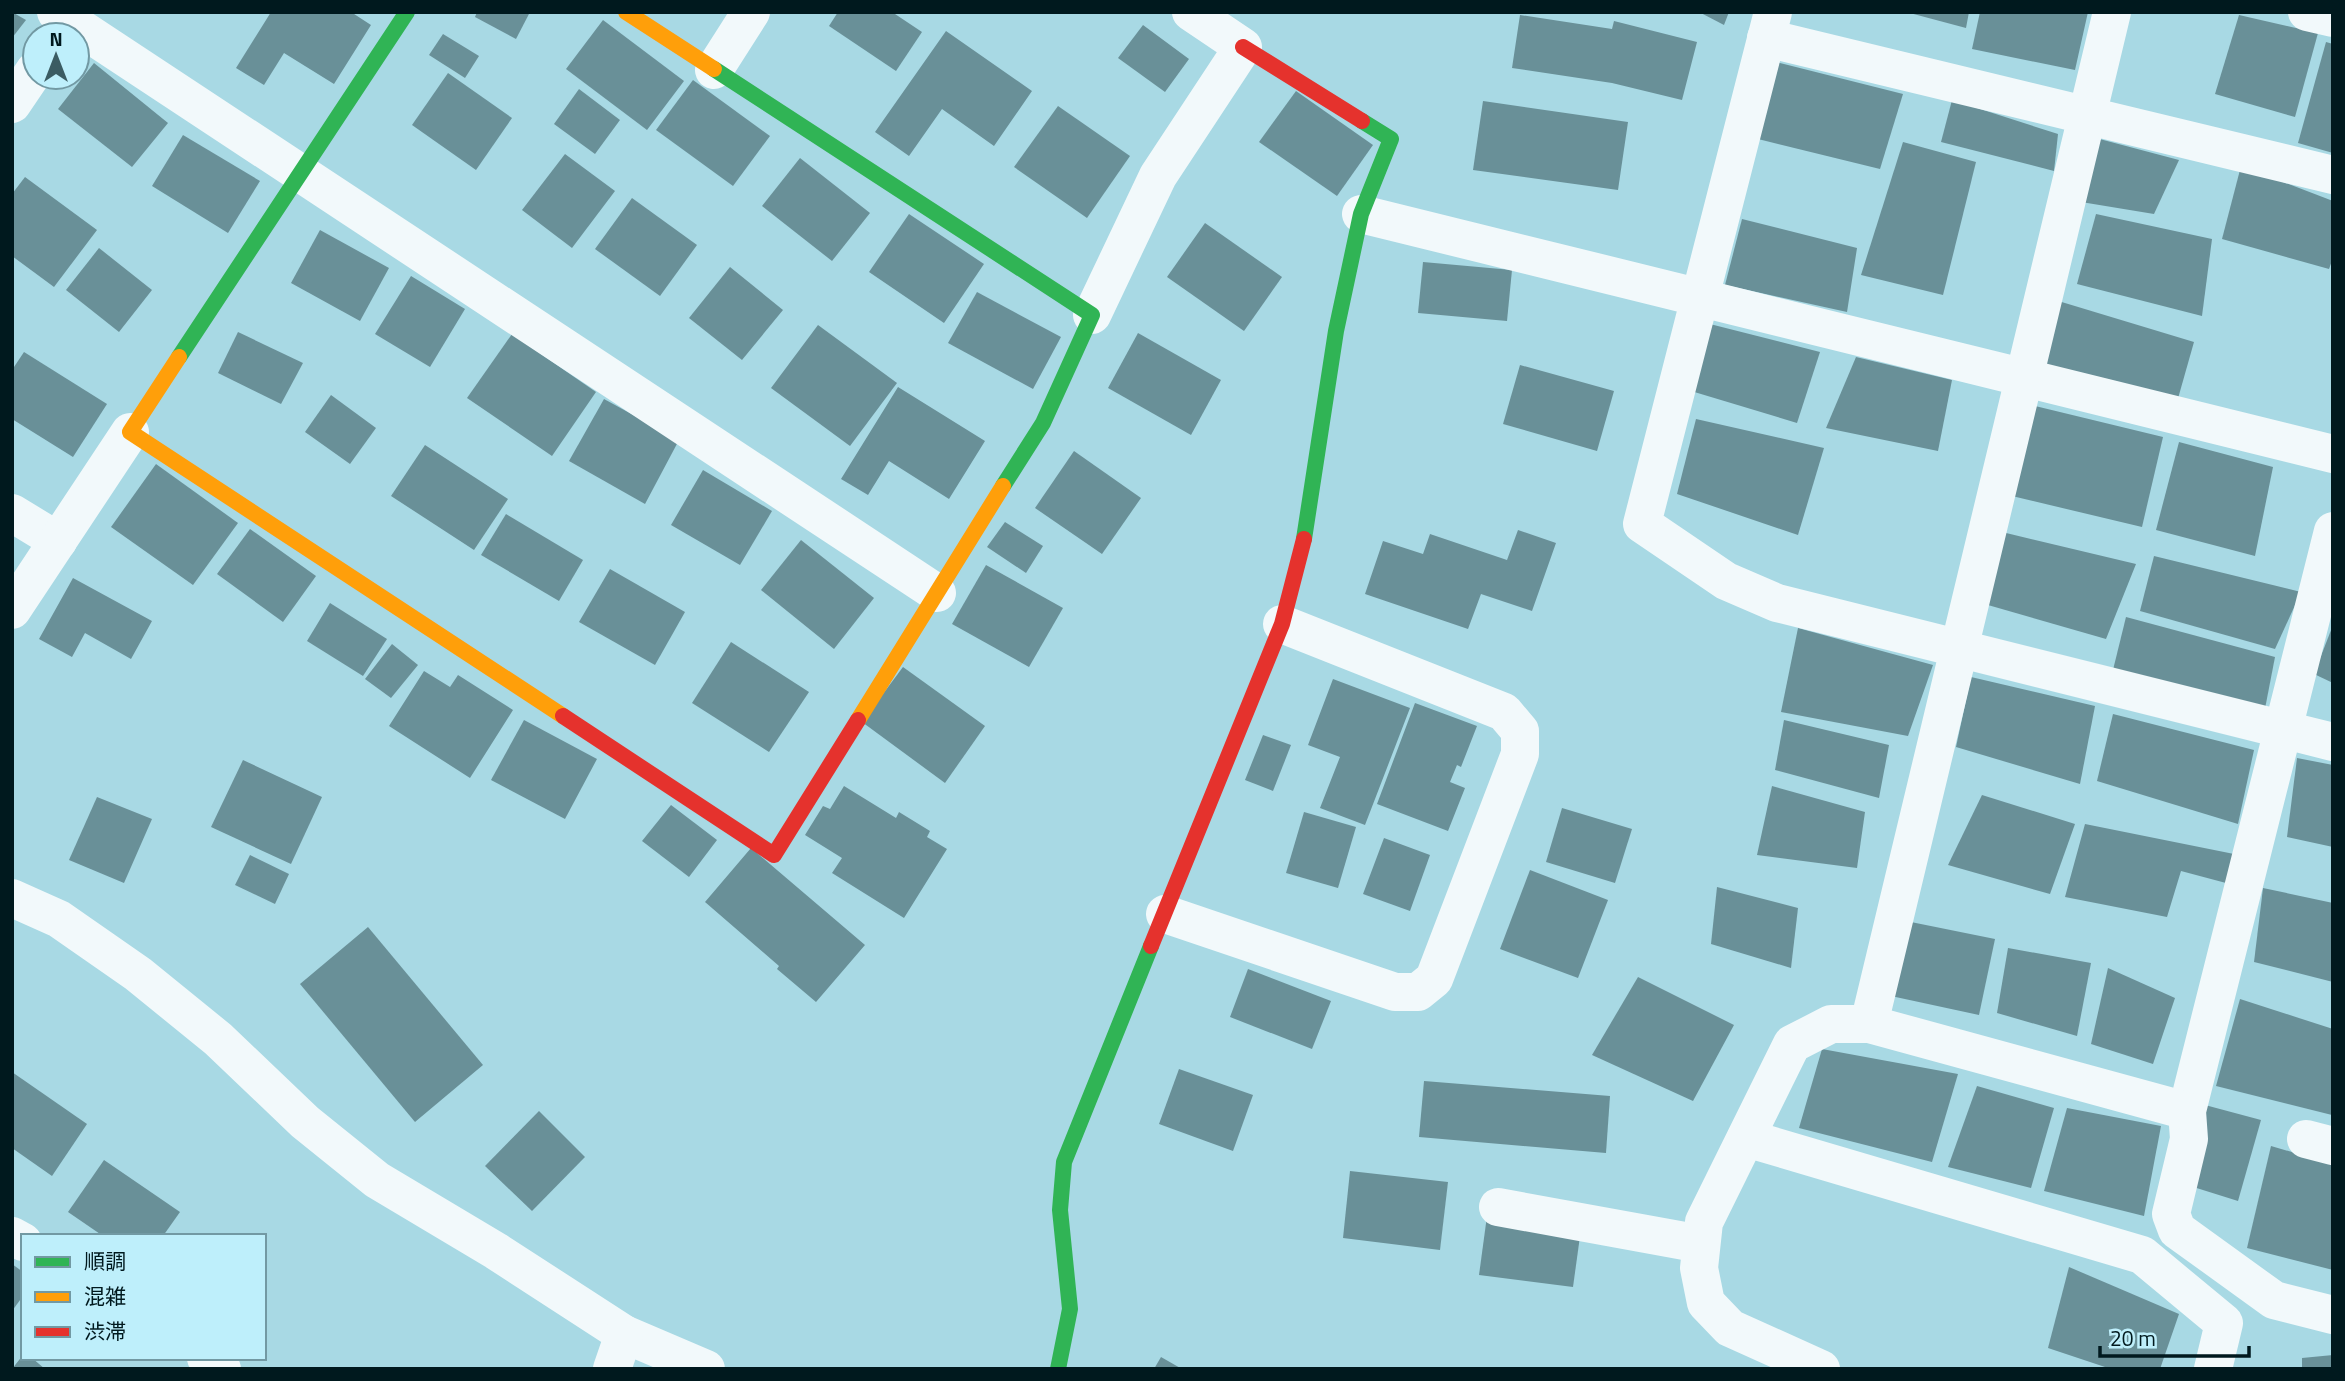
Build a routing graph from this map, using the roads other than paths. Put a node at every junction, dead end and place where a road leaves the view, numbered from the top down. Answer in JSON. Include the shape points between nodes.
{"nodes":[{"id":1,"x":407,"y":12,"type":"edge"},
{"id":2,"x":626,"y":12,"type":"edge"},
{"id":3,"x":751,"y":12,"type":"edge"},
{"id":4,"x":1191,"y":12,"type":"edge"},
{"id":5,"x":2112,"y":12,"type":"edge"},
{"id":6,"x":2307,"y":12,"type":"edge"},
{"id":7,"x":2333,"y":18,"type":"edge"},
{"id":8,"x":1769,"y":25,"type":"edge"},
{"id":9,"x":91,"y":42,"type":"edge"},
{"id":10,"x":1243,"y":47,"type":"junction"},
{"id":11,"x":714,"y":70,"type":"junction"},
{"id":12,"x":2087,"y":115,"type":"junction"},
{"id":13,"x":301,"y":173,"type":"junction"},
{"id":14,"x":2333,"y":175,"type":"edge"},
{"id":15,"x":1361,"y":215,"type":"junction"},
{"id":16,"x":1700,"y":298,"type":"junction"},
{"id":17,"x":1092,"y":315,"type":"junction"},
{"id":18,"x":2024,"y":377,"type":"junction"},
{"id":19,"x":130,"y":432,"type":"junction"},
{"id":20,"x":2333,"y":454,"type":"edge"},
{"id":21,"x":12,"y":513,"type":"edge"},
{"id":22,"x":2333,"y":531,"type":"edge"},
{"id":23,"x":58,"y":541,"type":"junction"},
{"id":24,"x":937,"y":593,"type":"junction"},
{"id":25,"x":12,"y":610,"type":"edge"},
{"id":26,"x":1282,"y":624,"type":"junction"},
{"id":27,"x":1959,"y":649,"type":"junction"},
{"id":28,"x":2283,"y":730,"type":"junction"},
{"id":29,"x":2333,"y":742,"type":"edge"},
{"id":30,"x":12,"y":898,"type":"edge"},
{"id":31,"x":1165,"y":914,"type":"junction"},
{"id":32,"x":1869,"y":1024,"type":"junction"},
{"id":33,"x":2187,"y":1111,"type":"junction"},
{"id":34,"x":1746,"y":1138,"type":"junction"},
{"id":35,"x":1498,"y":1207,"type":"dead end"},
{"id":36,"x":1701,"y":1244,"type":"junction"},
{"id":37,"x":2333,"y":1315,"type":"edge"},
{"id":38,"x":618,"y":1351,"type":"edge"},
{"id":39,"x":706,"y":1369,"type":"edge"},
{"id":40,"x":1058,"y":1369,"type":"edge"},
{"id":41,"x":1821,"y":1369,"type":"edge"},
{"id":42,"x":2213,"y":1369,"type":"edge"}],
"edges":[{"from":1,"to":13,"type":"street"},
{"from":2,"to":11,"type":"street"},
{"from":3,"to":11,"type":"street"},
{"from":4,"to":10,"type":"street"},
{"from":5,"to":12,"type":"street"},
{"from":6,"to":7,"type":"street"},
{"from":8,"to":12,"type":"street"},
{"from":8,"to":16,"type":"street"},
{"from":9,"to":13,"type":"street"},
{"from":10,"to":15,"type":"street","via":[[1391,139]]},
{"from":10,"to":17,"type":"street","via":[[1157,176]]},
{"from":11,"to":17,"type":"street"},
{"from":12,"to":14,"type":"street"},
{"from":12,"to":18,"type":"street"},
{"from":13,"to":19,"type":"street"},
{"from":13,"to":24,"type":"street"},
{"from":15,"to":16,"type":"street"},
{"from":15,"to":26,"type":"street","via":[[1336,331],[1303,543]]},
{"from":16,"to":18,"type":"street"},
{"from":16,"to":27,"type":"street","via":[[1642,524],[1726,581],[1777,603]]},
{"from":17,"to":24,"type":"street","via":[[1043,423]]},
{"from":18,"to":20,"type":"street"},
{"from":18,"to":27,"type":"street"},
{"from":19,"to":23,"type":"street"},
{"from":19,"to":24,"type":"street","via":[[774,855]]},
{"from":21,"to":23,"type":"street"},
{"from":22,"to":28,"type":"street"},
{"from":23,"to":25,"type":"street"},
{"from":26,"to":31,"type":"street"},
{"from":26,"to":31,"type":"street","via":[[1504,712],[1520,732],[1520,754],[1434,979],[1418,992],[1395,992]]},
{"from":27,"to":28,"type":"street"},
{"from":27,"to":32,"type":"street"},
{"from":28,"to":29,"type":"street"},
{"from":28,"to":33,"type":"street"},
{"from":30,"to":38,"type":"street","via":[[59,919],[138,974],[218,1040],[304,1122],[377,1180],[496,1251]]},
{"from":31,"to":40,"type":"street","via":[[1064,1163],[1058,1190],[1070,1322]]},
{"from":32,"to":33,"type":"street"},
{"from":32,"to":34,"type":"street","via":[[1831,1024],[1792,1044]]},
{"from":33,"to":37,"type":"street","via":[[2189,1139],[2171,1214],[2177,1230],[2274,1300]]},
{"from":34,"to":36,"type":"street","via":[[1704,1222]]},
{"from":34,"to":42,"type":"street","via":[[2142,1255],[2224,1324]]},
{"from":35,"to":36,"type":"street"},
{"from":36,"to":41,"type":"street","via":[[1699,1268],[1706,1303],[1730,1328]]},
{"from":38,"to":39,"type":"street"}]}
